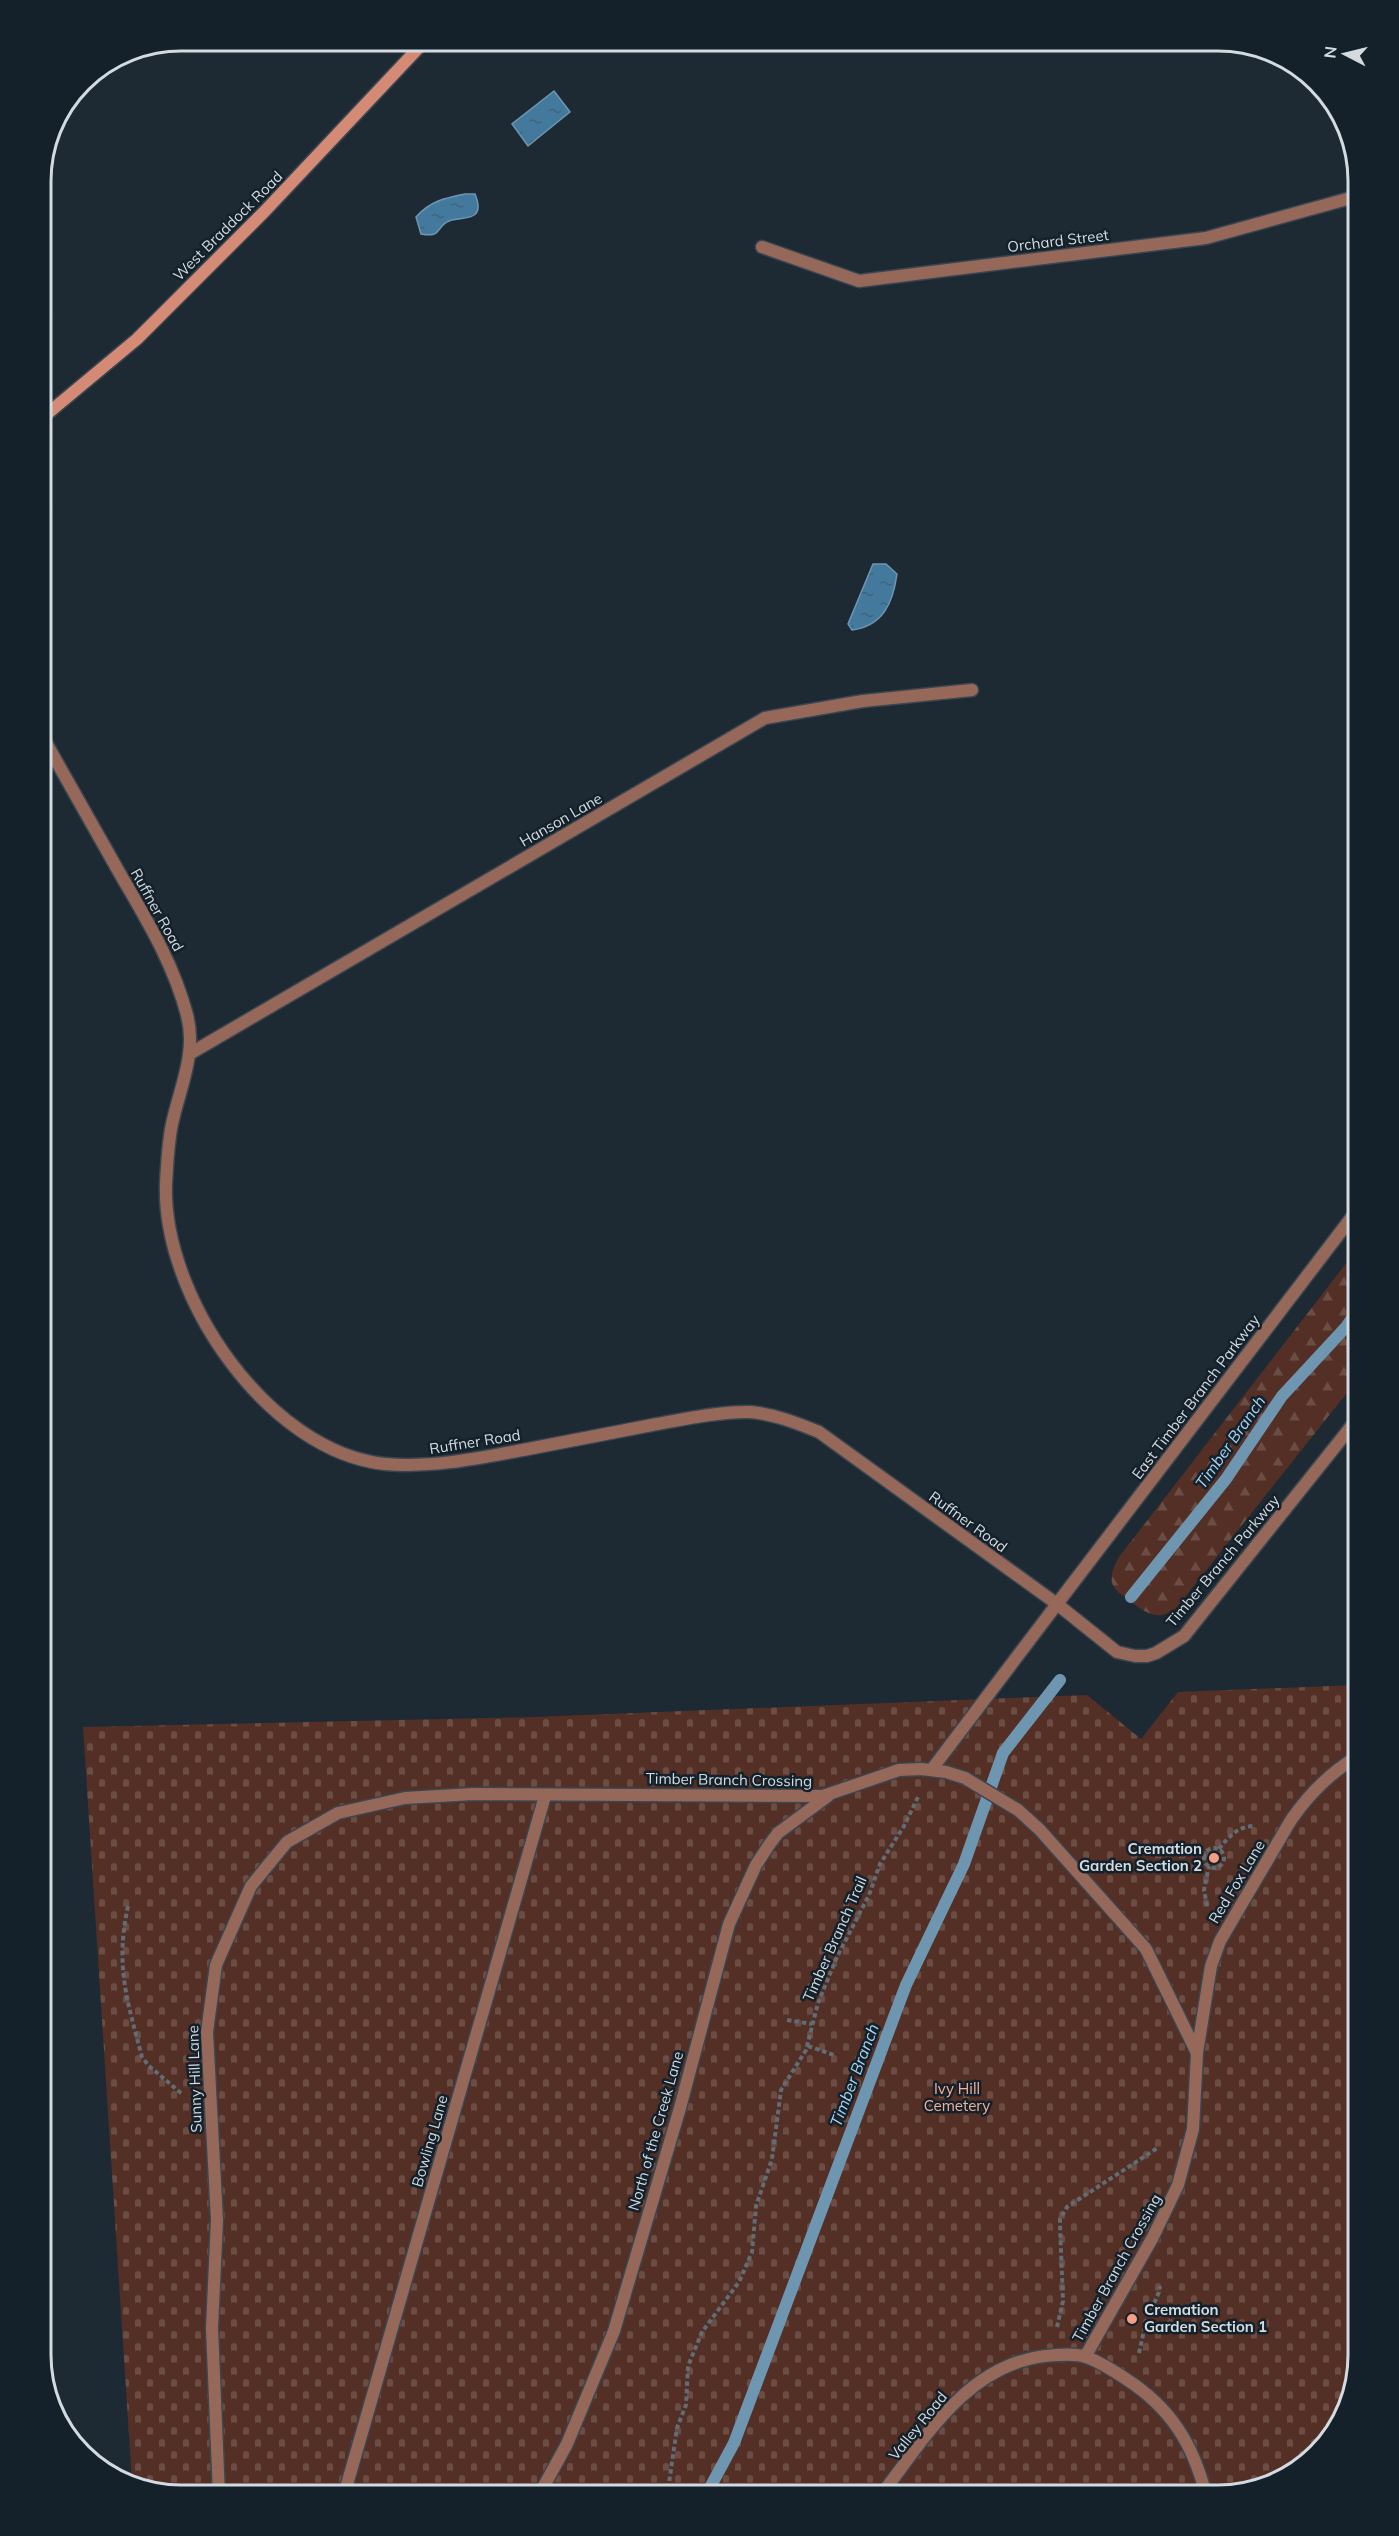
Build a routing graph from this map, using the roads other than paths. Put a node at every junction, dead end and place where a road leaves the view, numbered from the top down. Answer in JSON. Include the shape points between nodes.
{"nodes":[{"id":1,"x":416,"y":51,"type":"edge"},
{"id":2,"x":1348,"y":199,"type":"edge"},
{"id":3,"x":762,"y":247,"type":"dead end"},
{"id":4,"x":51,"y":411,"type":"edge"},
{"id":5,"x":972,"y":690,"type":"dead end"},
{"id":6,"x":51,"y":752,"type":"edge"},
{"id":7,"x":191,"y":1053,"type":"junction"},
{"id":8,"x":1348,"y":1223,"type":"edge"},
{"id":9,"x":1348,"y":1432,"type":"edge"},
{"id":10,"x":1057,"y":1604,"type":"junction"},
{"id":11,"x":1348,"y":1764,"type":"edge"},
{"id":12,"x":932,"y":1769,"type":"junction"},
{"id":13,"x":828,"y":1795,"type":"junction"},
{"id":14,"x":545,"y":1796,"type":"junction"},
{"id":15,"x":1197,"y":2053,"type":"junction"},
{"id":16,"x":1085,"y":2357,"type":"junction"},
{"id":17,"x":219,"y":2485,"type":"edge"},
{"id":18,"x":347,"y":2485,"type":"edge"},
{"id":19,"x":544,"y":2485,"type":"edge"},
{"id":20,"x":889,"y":2485,"type":"edge"},
{"id":21,"x":1202,"y":2485,"type":"edge"}],
"edges":[{"from":1,"to":4,"type":"main road","name":"West Braddock Road","via":[[137,339]]},
{"from":2,"to":3,"type":"street","name":"Orchard Street","via":[[1206,238],[859,281]]},
{"from":5,"to":7,"type":"street","name":"Hanson Lane","via":[[863,701],[765,718]]},
{"from":6,"to":7,"type":"street","name":"Ruffner Road","via":[[166,953],[188,1017]]},
{"from":7,"to":10,"type":"street","name":"Ruffner Road","via":[[171,1127],[166,1187],[178,1264],[200,1314],[227,1357],[270,1408],[315,1440],[364,1462],[451,1464],[686,1419],[749,1412],[786,1419],[819,1432]]},
{"from":8,"to":10,"type":"street","name":"East Timber Branch Parkway"},
{"from":9,"to":10,"type":"street","name":"Timber Branch Parkway","via":[[1184,1636],[1156,1653],[1135,1656],[1117,1652]]},
{"from":10,"to":12,"type":"street","name":"East Timber Branch Parkway"},
{"from":11,"to":15,"type":"street","name":"Red Fox Lane","via":[[1305,1801],[1291,1820],[1220,1941],[1211,1966]]},
{"from":12,"to":13,"type":"street","name":"Timber Branch Crossing","via":[[899,1770]]},
{"from":12,"to":15,"type":"street","name":"Timber Branch Crossing","via":[[978,1785],[1040,1830],[1141,1942]]},
{"from":13,"to":14,"type":"street","name":"Timber Branch Crossing"},
{"from":13,"to":19,"type":"street","name":"North of the Creek Lane","via":[[768,1845],[729,1924],[614,2331],[567,2444]]},
{"from":14,"to":17,"type":"street","name":"Sunny Hill Lane","via":[[473,1794],[405,1798],[338,1813],[286,1842],[251,1886],[216,1965],[207,2031],[217,2220],[212,2328]]},
{"from":14,"to":18,"type":"street","name":"Bowling Lane"},
{"from":15,"to":16,"type":"street","name":"Timber Branch Crossing","via":[[1193,2129],[1173,2198]]},
{"from":16,"to":20,"type":"street","name":"Valley Road","via":[[1047,2356],[1000,2369],[950,2408]]},
{"from":16,"to":21,"type":"street","via":[[1138,2386],[1159,2405],[1179,2427]]}]}
